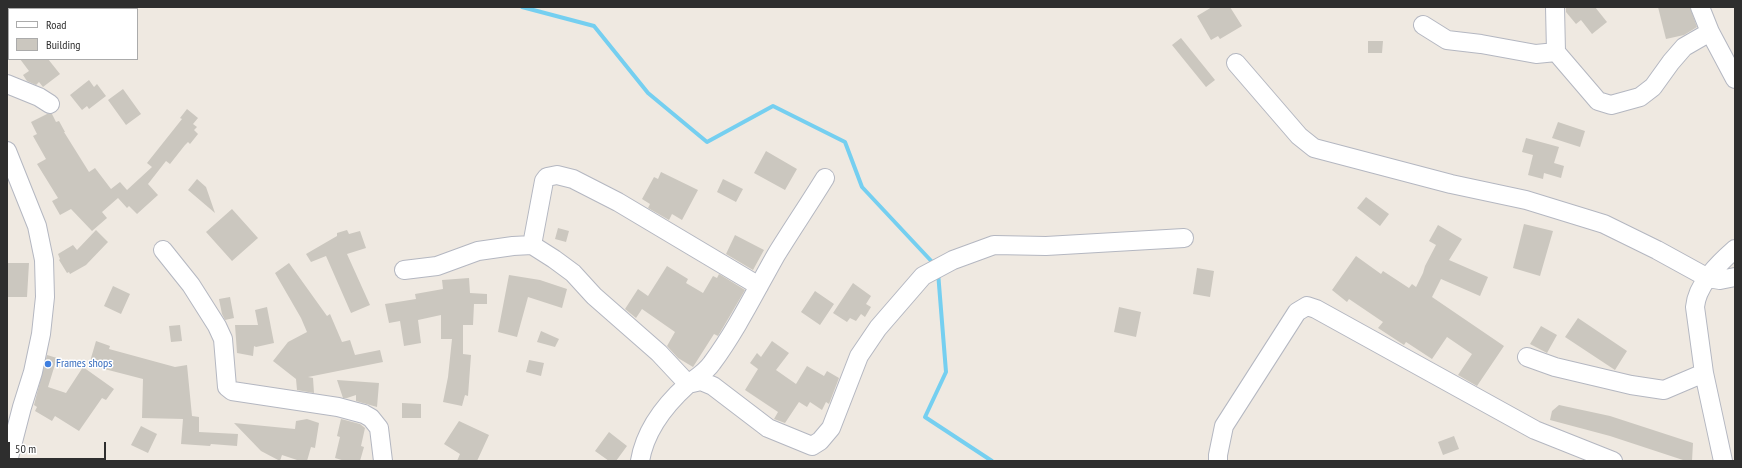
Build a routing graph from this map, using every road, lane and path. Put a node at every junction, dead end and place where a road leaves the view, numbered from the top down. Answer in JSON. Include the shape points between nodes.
{"nodes":[{"id":1,"x":1555,"y":7,"type":"edge"},
{"id":2,"x":1700,"y":7,"type":"edge"},
{"id":3,"x":1423,"y":26,"type":"dead end"},
{"id":4,"x":1710,"y":32,"type":"junction"},
{"id":5,"x":1556,"y":52,"type":"junction"},
{"id":6,"x":1236,"y":63,"type":"dead end"},
{"id":7,"x":1735,"y":79,"type":"edge"},
{"id":8,"x":7,"y":84,"type":"edge"},
{"id":9,"x":50,"y":104,"type":"dead end"},
{"id":10,"x":7,"y":151,"type":"edge"},
{"id":11,"x":824,"y":178,"type":"dead end"},
{"id":12,"x":1184,"y":238,"type":"dead end"},
{"id":13,"x":532,"y":245,"type":"junction"},
{"id":14,"x":1735,"y":249,"type":"edge"},
{"id":15,"x":163,"y":250,"type":"dead end"},
{"id":16,"x":404,"y":270,"type":"dead end"},
{"id":17,"x":1735,"y":277,"type":"edge"},
{"id":18,"x":1708,"y":278,"type":"junction"},
{"id":19,"x":759,"y":286,"type":"junction"},
{"id":20,"x":1527,"y":357,"type":"dead end"},
{"id":21,"x":1704,"y":373,"type":"junction"},
{"id":22,"x":688,"y":384,"type":"junction"},
{"id":23,"x":379,"y":459,"type":"edge"},
{"id":24,"x":8,"y":461,"type":"edge"},
{"id":25,"x":640,"y":461,"type":"edge"},
{"id":26,"x":1218,"y":461,"type":"edge"},
{"id":27,"x":1613,"y":461,"type":"edge"},
{"id":28,"x":1723,"y":461,"type":"edge"}],
"edges":[{"from":1,"to":5,"type":"street"},
{"from":2,"to":4,"type":"street"},
{"from":3,"to":5,"type":"street","via":[[1447,40],[1536,54]]},
{"from":4,"to":5,"type":"street","via":[[1684,47],[1653,87],[1640,97],[1611,105],[1598,101]]},
{"from":4,"to":7,"type":"street"},
{"from":6,"to":18,"type":"street","via":[[1299,136],[1314,148],[1444,182],[1526,200],[1604,224]]},
{"from":8,"to":9,"type":"street"},
{"from":10,"to":24,"type":"street","via":[[37,226],[44,260],[45,297],[33,372]]},
{"from":11,"to":19,"type":"street"},
{"from":12,"to":22,"type":"street","via":[[1046,246],[994,245],[953,260],[923,276],[878,328],[859,356],[831,428],[812,446],[768,428],[713,386],[701,382]]},
{"from":13,"to":16,"type":"street","via":[[478,251],[437,266]]},
{"from":13,"to":19,"type":"street","via":[[544,181],[546,177],[557,175],[573,179],[618,202]]},
{"from":13,"to":22,"type":"street","via":[[572,273],[594,296],[659,352]]},
{"from":14,"to":18,"type":"street"},
{"from":15,"to":23,"type":"street","via":[[191,285],[217,326],[223,339],[227,387],[232,391],[338,407],[364,414],[380,428]]},
{"from":17,"to":18,"type":"street","via":[[1720,280]]},
{"from":18,"to":21,"type":"street","via":[[1696,299],[1695,307]]},
{"from":19,"to":22,"type":"street","via":[[735,329],[711,364]]},
{"from":20,"to":21,"type":"street","via":[[1555,367],[1631,386],[1664,390]]},
{"from":21,"to":28,"type":"street"},
{"from":22,"to":25,"type":"street","via":[[673,398],[649,432],[642,446]]},
{"from":26,"to":27,"type":"street","via":[[1224,426],[1297,312],[1306,306],[1316,309],[1535,430]]}]}
